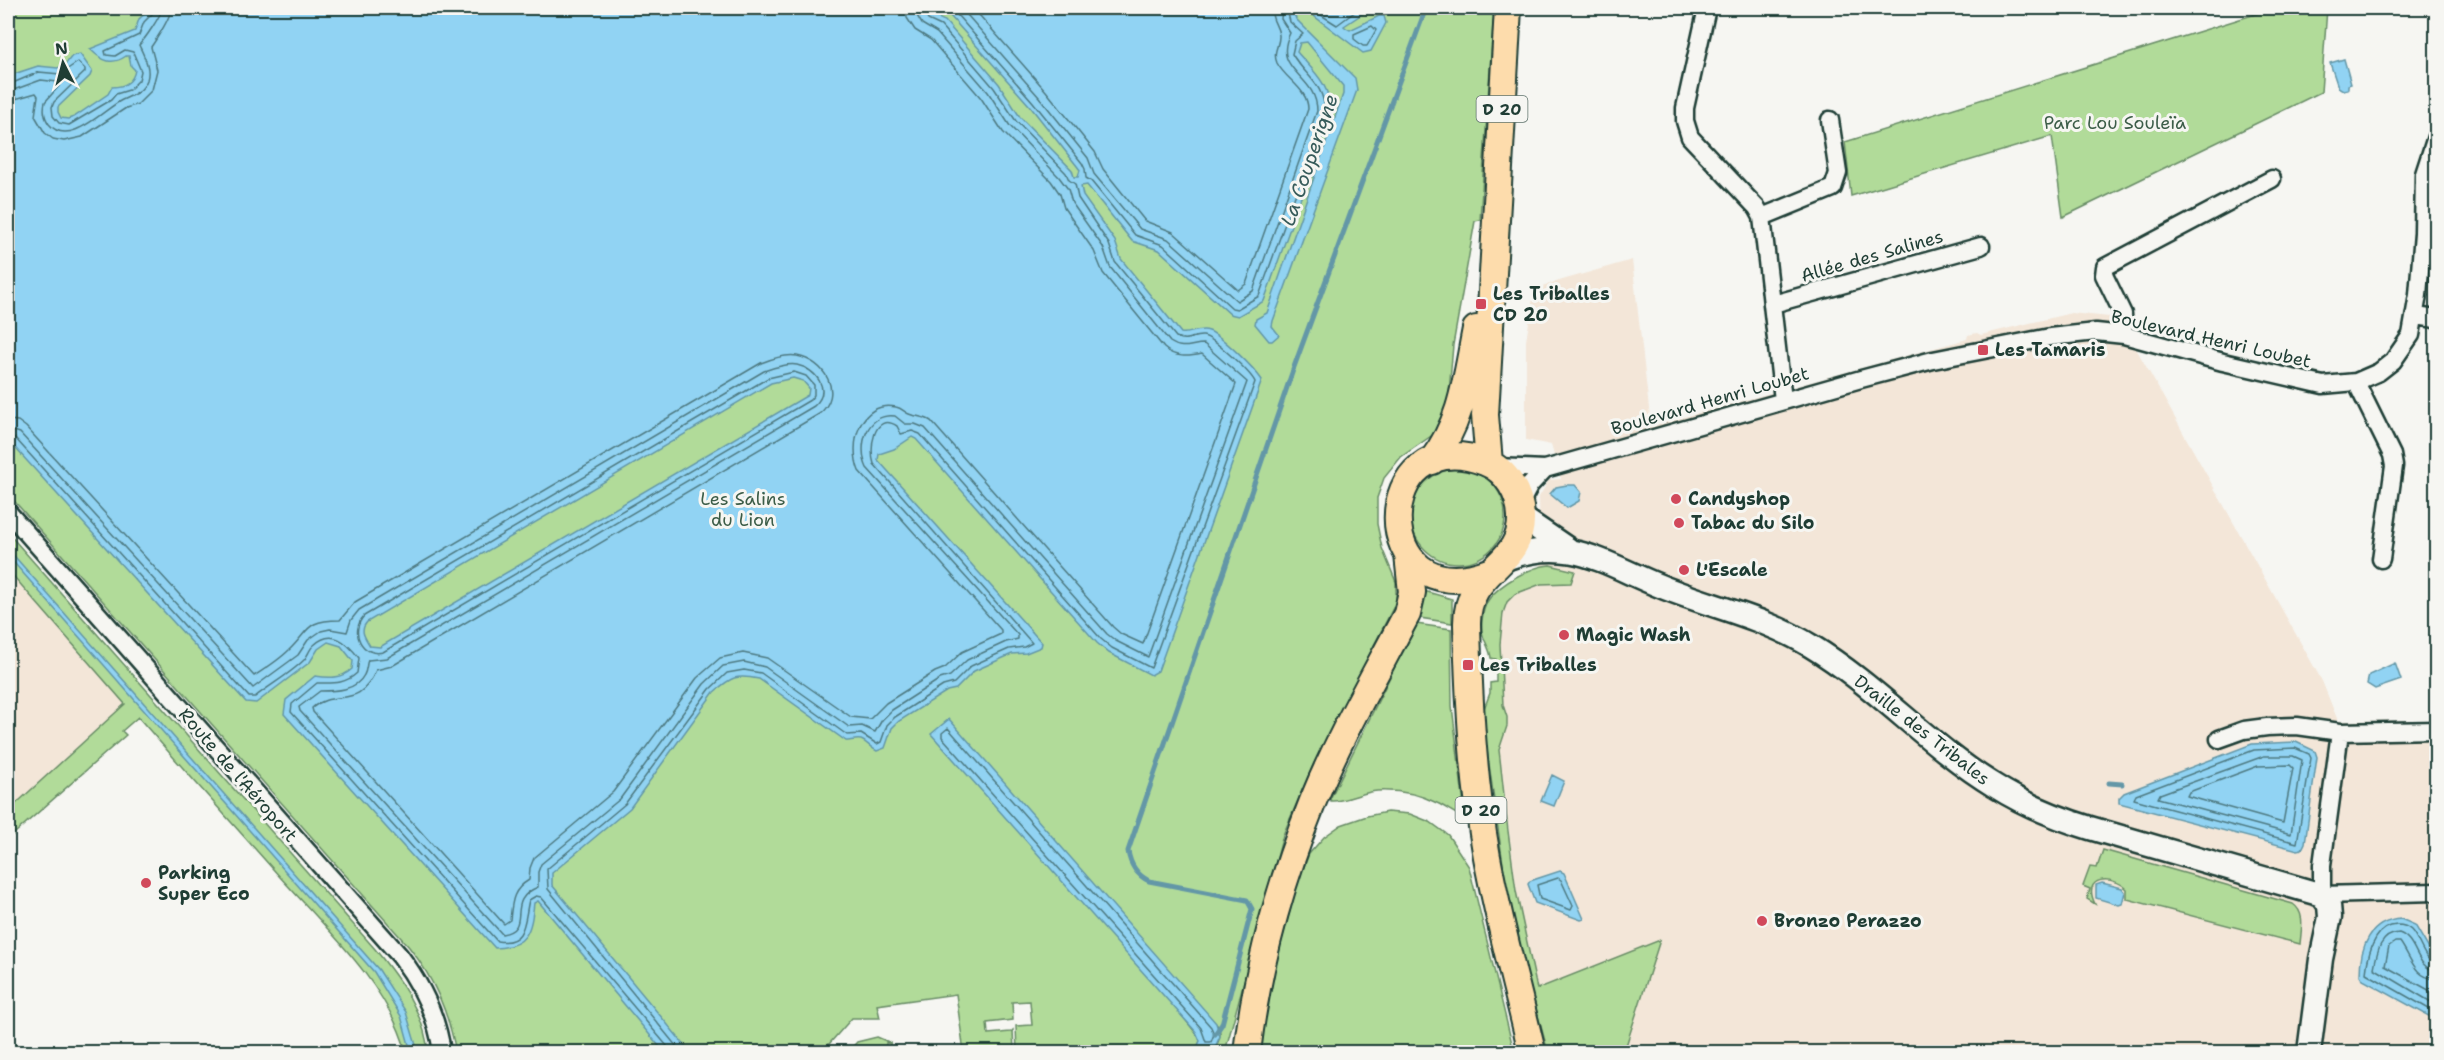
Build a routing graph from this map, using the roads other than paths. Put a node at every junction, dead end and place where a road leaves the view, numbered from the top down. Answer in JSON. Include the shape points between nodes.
{"nodes":[{"id":1,"x":1508,"y":8,"type":"edge"},
{"id":2,"x":1707,"y":8,"type":"edge"},
{"id":3,"x":1830,"y":120,"type":"dead end"},
{"id":4,"x":2435,"y":144,"type":"edge"},
{"id":5,"x":2272,"y":179,"type":"dead end"},
{"id":6,"x":1496,"y":210,"type":"junction"},
{"id":7,"x":1762,"y":217,"type":"junction"},
{"id":8,"x":1981,"y":246,"type":"dead end"},
{"id":9,"x":1773,"y":304,"type":"junction"},
{"id":10,"x":2416,"y":316,"type":"junction"},
{"id":11,"x":2436,"y":319,"type":"edge"},
{"id":12,"x":2124,"y":335,"type":"junction"},
{"id":13,"x":2356,"y":382,"type":"junction"},
{"id":14,"x":1783,"y":400,"type":"junction"},
{"id":15,"x":1432,"y":461,"type":"junction"},
{"id":16,"x":1493,"y":465,"type":"junction"},
{"id":17,"x":1545,"y":469,"type":"junction"},
{"id":18,"x":1521,"y":511,"type":"junction"},
{"id":19,"x":8,"y":512,"type":"edge"},
{"id":20,"x":1568,"y":549,"type":"junction"},
{"id":21,"x":1408,"y":555,"type":"junction"},
{"id":22,"x":2381,"y":559,"type":"dead end"},
{"id":23,"x":1497,"y":566,"type":"junction"},
{"id":24,"x":2436,"y":730,"type":"edge"},
{"id":25,"x":2340,"y":732,"type":"junction"},
{"id":26,"x":2219,"y":739,"type":"dead end"},
{"id":27,"x":2436,"y":892,"type":"edge"},
{"id":28,"x":2322,"y":895,"type":"junction"},
{"id":29,"x":1253,"y":1004,"type":"junction"},
{"id":30,"x":1532,"y":1052,"type":"edge"},
{"id":31,"x":442,"y":1053,"type":"edge"},
{"id":32,"x":1237,"y":1053,"type":"edge"},
{"id":33,"x":1247,"y":1053,"type":"edge"},
{"id":34,"x":2309,"y":1053,"type":"edge"}],
"edges":[{"from":1,"to":6,"type":"main road","number":"D 20"},
{"from":2,"to":7,"type":"street","via":[[1685,108],[1687,131]]},
{"from":3,"to":7,"type":"street","via":[[1838,173],[1833,188]]},
{"from":4,"to":10,"type":"street","name":"Boulevard Henri Loubet","via":[[2424,174]]},
{"from":5,"to":12,"type":"street","via":[[2105,267],[2104,275],[2124,314]]},
{"from":6,"to":15,"type":"main road","number":"D 20","via":[[1460,410],[1452,432]]},
{"from":6,"to":16,"type":"main road","number":"D 20","via":[[1485,415]]},
{"from":7,"to":9,"type":"street"},
{"from":8,"to":9,"type":"street","name":"Allée des Salines"},
{"from":9,"to":14,"type":"street"},
{"from":10,"to":11,"type":"street"},
{"from":10,"to":13,"type":"street","name":"Boulevard Henri Loubet","via":[[2411,335],[2393,361]]},
{"from":12,"to":13,"type":"street","name":"Boulevard Henri Loubet","via":[[2323,385]]},
{"from":12,"to":14,"type":"street","name":"Boulevard Henri Loubet","via":[[2096,332],[2039,339],[1933,360]]},
{"from":13,"to":22,"type":"street","via":[[2392,454],[2393,478]]},
{"from":14,"to":17,"type":"street","name":"Boulevard Henri Loubet"},
{"from":15,"to":16,"type":"main road","via":[[1471,456]]},
{"from":15,"to":21,"type":"main road","via":[[1405,485],[1398,502],[1396,521]]},
{"from":16,"to":17,"type":"street","name":"Boulevard Henri Loubet"},
{"from":16,"to":18,"type":"main road","via":[[1509,481]]},
{"from":17,"to":18,"type":"street","via":[[1530,485]]},
{"from":18,"to":20,"type":"street","name":"Draille des Tribales"},
{"from":18,"to":23,"type":"main road","via":[[1520,532],[1514,546]]},
{"from":19,"to":31,"type":"street","name":"Route de l'Aéroport","via":[[400,956],[430,1006]]},
{"from":20,"to":23,"type":"street","name":"Draille des Tribales","via":[[1535,550]]},
{"from":20,"to":28,"type":"street","name":"Draille des Tribales","via":[[1684,596],[1783,630],[1846,670],[1951,755],[2027,804],[2090,828]]},
{"from":21,"to":23,"type":"main road","via":[[1437,576],[1455,580],[1472,578]]},
{"from":21,"to":29,"type":"main road","via":[[1412,592],[1407,614],[1313,802],[1280,898]]},
{"from":23,"to":30,"type":"main road","number":"D 20","via":[[1474,591],[1467,614],[1474,760],[1486,855]]},
{"from":24,"to":25,"type":"street"},
{"from":25,"to":26,"type":"street","via":[[2297,726],[2267,727]]},
{"from":25,"to":28,"type":"street","via":[[2322,865]]},
{"from":27,"to":28,"type":"street"},
{"from":28,"to":34,"type":"street","via":[[2329,905],[2330,917]]},
{"from":29,"to":32,"type":"main road"},
{"from":29,"to":33,"type":"main road"}]}
